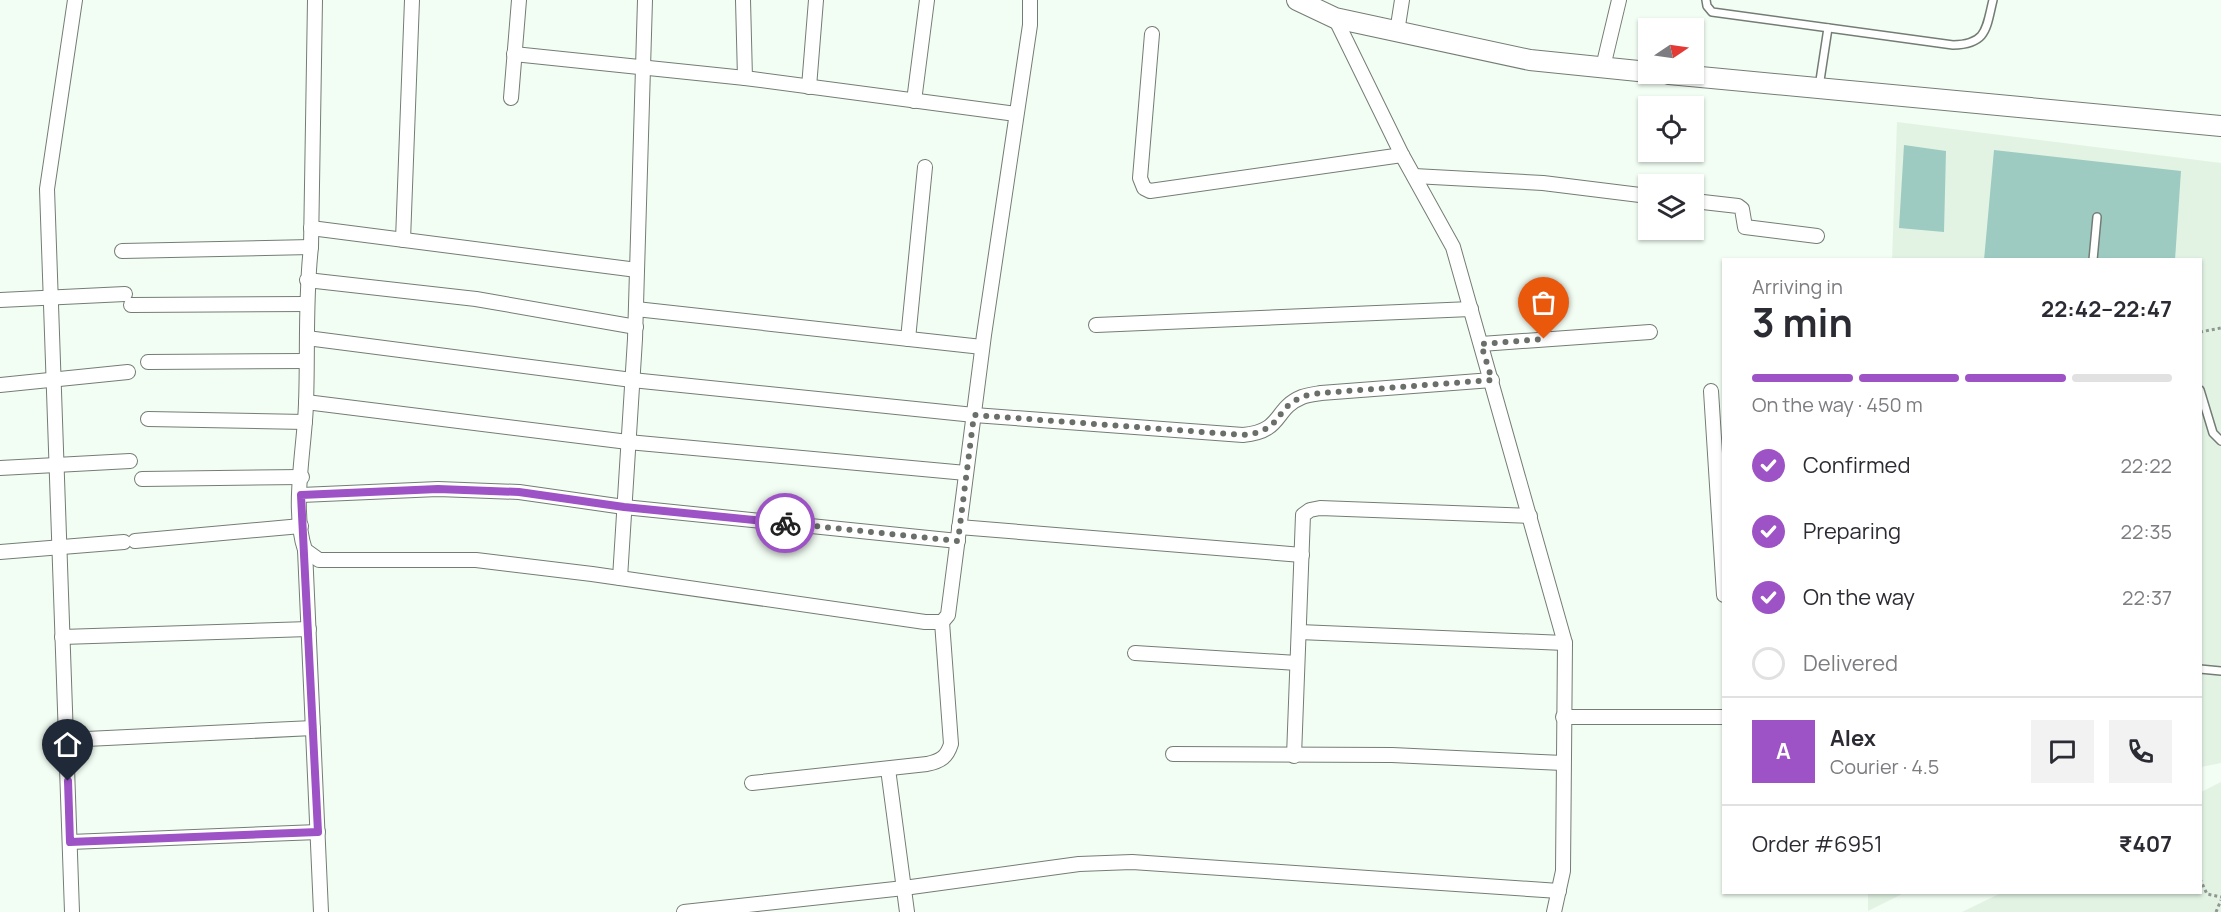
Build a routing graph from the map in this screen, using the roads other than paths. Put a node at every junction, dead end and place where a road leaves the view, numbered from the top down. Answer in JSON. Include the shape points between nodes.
{"nodes":[{"id":1,"x":75,"y":0,"type":"edge"},
{"id":2,"x":315,"y":0,"type":"edge"},
{"id":3,"x":412,"y":0,"type":"edge"},
{"id":4,"x":519,"y":0,"type":"edge"},
{"id":5,"x":645,"y":0,"type":"edge"},
{"id":6,"x":743,"y":0,"type":"edge"},
{"id":7,"x":816,"y":0,"type":"edge"},
{"id":8,"x":927,"y":0,"type":"edge"},
{"id":9,"x":1030,"y":0,"type":"edge"},
{"id":10,"x":1297,"y":0,"type":"edge"},
{"id":11,"x":1402,"y":0,"type":"edge"},
{"id":12,"x":1619,"y":0,"type":"edge"},
{"id":13,"x":1706,"y":0,"type":"edge"},
{"id":14,"x":1993,"y":0,"type":"edge"},
{"id":15,"x":1324,"y":9,"type":"edge"},
{"id":16,"x":1828,"y":28,"type":"junction"},
{"id":17,"x":1397,"y":32,"type":"junction"},
{"id":18,"x":1152,"y":34,"type":"dead end"},
{"id":19,"x":514,"y":54,"type":"junction"},
{"id":20,"x":1603,"y":67,"type":"junction"},
{"id":21,"x":644,"y":68,"type":"junction"},
{"id":22,"x":1638,"y":71,"type":"edge"},
{"id":23,"x":1704,"y":77,"type":"edge"},
{"id":24,"x":745,"y":78,"type":"junction"},
{"id":25,"x":809,"y":87,"type":"junction"},
{"id":26,"x":1819,"y":88,"type":"junction"},
{"id":27,"x":511,"y":98,"type":"dead end"},
{"id":28,"x":914,"y":101,"type":"junction"},
{"id":29,"x":1016,"y":114,"type":"junction"},
{"id":30,"x":2221,"y":126,"type":"edge"},
{"id":31,"x":1402,"y":154,"type":"junction"},
{"id":32,"x":925,"y":167,"type":"dead end"},
{"id":33,"x":1414,"y":176,"type":"junction"},
{"id":34,"x":1638,"y":195,"type":"edge"},
{"id":35,"x":1704,"y":202,"type":"edge"},
{"id":36,"x":2097,"y":217,"type":"dead end"},
{"id":37,"x":311,"y":228,"type":"junction"},
{"id":38,"x":1817,"y":236,"type":"dead end"},
{"id":39,"x":403,"y":240,"type":"junction"},
{"id":40,"x":311,"y":247,"type":"junction"},
{"id":41,"x":122,"y":251,"type":"dead end"},
{"id":42,"x":2092,"y":258,"type":"edge"},
{"id":43,"x":637,"y":270,"type":"junction"},
{"id":44,"x":308,"y":280,"type":"junction"},
{"id":45,"x":49,"y":297,"type":"junction"},
{"id":46,"x":0,"y":300,"type":"edge"},
{"id":47,"x":308,"y":304,"type":"junction"},
{"id":48,"x":636,"y":309,"type":"junction"},
{"id":49,"x":1471,"y":309,"type":"junction"},
{"id":50,"x":1096,"y":325,"type":"dead end"},
{"id":51,"x":636,"y":327,"type":"junction"},
{"id":52,"x":1650,"y":332,"type":"dead end"},
{"id":53,"x":307,"y":338,"type":"junction"},
{"id":54,"x":908,"y":339,"type":"junction"},
{"id":55,"x":1481,"y":344,"type":"junction"},
{"id":56,"x":982,"y":348,"type":"junction"},
{"id":57,"x":306,"y":361,"type":"junction"},
{"id":58,"x":148,"y":362,"type":"dead end"},
{"id":59,"x":128,"y":372,"type":"dead end"},
{"id":60,"x":52,"y":380,"type":"junction"},
{"id":61,"x":632,"y":380,"type":"junction"},
{"id":62,"x":1492,"y":380,"type":"junction"},
{"id":63,"x":0,"y":385,"type":"edge"},
{"id":64,"x":1711,"y":391,"type":"dead end"},
{"id":65,"x":2202,"y":397,"type":"edge"},
{"id":66,"x":306,"y":402,"type":"junction"},
{"id":67,"x":974,"y":415,"type":"junction"},
{"id":68,"x":148,"y":419,"type":"dead end"},
{"id":69,"x":305,"y":422,"type":"junction"},
{"id":70,"x":2221,"y":441,"type":"edge"},
{"id":71,"x":628,"y":442,"type":"junction"},
{"id":72,"x":130,"y":461,"type":"dead end"},
{"id":73,"x":56,"y":465,"type":"junction"},
{"id":74,"x":0,"y":468,"type":"edge"},
{"id":75,"x":966,"y":473,"type":"junction"},
{"id":76,"x":302,"y":477,"type":"junction"},
{"id":77,"x":142,"y":479,"type":"dead end"},
{"id":78,"x":301,"y":495,"type":"junction"},
{"id":79,"x":624,"y":507,"type":"junction"},
{"id":80,"x":1530,"y":516,"type":"junction"},
{"id":81,"x":301,"y":526,"type":"junction"},
{"id":82,"x":958,"y":534,"type":"junction"},
{"id":83,"x":59,"y":548,"type":"junction"},
{"id":84,"x":305,"y":550,"type":"junction"},
{"id":85,"x":0,"y":552,"type":"edge"},
{"id":86,"x":1302,"y":555,"type":"junction"},
{"id":87,"x":1722,"y":564,"type":"edge"},
{"id":88,"x":620,"y":578,"type":"junction"},
{"id":89,"x":942,"y":621,"type":"junction"},
{"id":90,"x":309,"y":629,"type":"junction"},
{"id":91,"x":1299,"y":632,"type":"junction"},
{"id":92,"x":62,"y":637,"type":"junction"},
{"id":93,"x":1565,"y":643,"type":"junction"},
{"id":94,"x":1135,"y":652,"type":"dead end"},
{"id":95,"x":1298,"y":663,"type":"junction"},
{"id":96,"x":2202,"y":669,"type":"edge"},
{"id":97,"x":2221,"y":671,"type":"edge"},
{"id":98,"x":1563,"y":717,"type":"junction"},
{"id":99,"x":1722,"y":717,"type":"edge"},
{"id":100,"x":313,"y":728,"type":"junction"},
{"id":101,"x":66,"y":740,"type":"junction"},
{"id":102,"x":1173,"y":754,"type":"dead end"},
{"id":103,"x":1294,"y":756,"type":"junction"},
{"id":104,"x":1563,"y":763,"type":"junction"},
{"id":105,"x":888,"y":769,"type":"junction"},
{"id":106,"x":752,"y":783,"type":"dead end"},
{"id":107,"x":318,"y":832,"type":"junction"},
{"id":108,"x":70,"y":842,"type":"junction"},
{"id":109,"x":904,"y":888,"type":"junction"},
{"id":110,"x":1559,"y":891,"type":"junction"},
{"id":111,"x":72,"y":912,"type":"edge"},
{"id":112,"x":321,"y":912,"type":"edge"},
{"id":113,"x":684,"y":912,"type":"edge"},
{"id":114,"x":907,"y":912,"type":"edge"},
{"id":115,"x":1554,"y":912,"type":"edge"}],
"edges":[{"from":1,"to":45,"type":"street","via":[[47,189]]},
{"from":2,"to":37,"type":"street"},
{"from":3,"to":39,"type":"street"},
{"from":4,"to":19,"type":"street"},
{"from":5,"to":21,"type":"street"},
{"from":6,"to":24,"type":"street"},
{"from":7,"to":25,"type":"street"},
{"from":8,"to":28,"type":"street"},
{"from":9,"to":29,"type":"street","via":[[1030,25]]},
{"from":10,"to":15,"type":"street"},
{"from":11,"to":17,"type":"street"},
{"from":12,"to":20,"type":"street"},
{"from":13,"to":16,"type":"lane","via":[[1712,12]]},
{"from":14,"to":16,"type":"lane","via":[[1983,36],[1977,42],[1964,44]]},
{"from":15,"to":17,"type":"street"},
{"from":15,"to":31,"type":"street"},
{"from":16,"to":26,"type":"lane"},
{"from":17,"to":20,"type":"street","via":[[1530,60]]},
{"from":18,"to":31,"type":"street","via":[[1140,178],[1150,191]]},
{"from":19,"to":21,"type":"street"},
{"from":19,"to":27,"type":"street"},
{"from":20,"to":22,"type":"street"},
{"from":21,"to":24,"type":"street"},
{"from":21,"to":43,"type":"street"},
{"from":23,"to":26,"type":"street"},
{"from":24,"to":25,"type":"street"},
{"from":25,"to":28,"type":"street"},
{"from":26,"to":30,"type":"street"},
{"from":28,"to":29,"type":"street"},
{"from":29,"to":56,"type":"street"},
{"from":31,"to":33,"type":"street"},
{"from":32,"to":54,"type":"street"},
{"from":33,"to":34,"type":"street","via":[[1543,183]]},
{"from":33,"to":49,"type":"street","via":[[1453,247]]},
{"from":35,"to":38,"type":"street","via":[[1738,206],[1745,227]]},
{"from":36,"to":42,"type":"lane"},
{"from":37,"to":39,"type":"street"},
{"from":37,"to":40,"type":"street"},
{"from":39,"to":43,"type":"street"},
{"from":40,"to":41,"type":"street"},
{"from":40,"to":44,"type":"street"},
{"from":43,"to":48,"type":"street"},
{"from":44,"to":47,"type":"street"},
{"from":44,"to":51,"type":"street","via":[[476,299]]},
{"from":45,"to":46,"type":"street"},
{"from":45,"to":47,"type":"street"},
{"from":45,"to":60,"type":"street"},
{"from":47,"to":53,"type":"street"},
{"from":48,"to":51,"type":"street"},
{"from":48,"to":54,"type":"street"},
{"from":49,"to":50,"type":"street"},
{"from":49,"to":55,"type":"street"},
{"from":51,"to":61,"type":"street"},
{"from":52,"to":55,"type":"street"},
{"from":53,"to":57,"type":"street"},
{"from":53,"to":61,"type":"street"},
{"from":54,"to":56,"type":"street"},
{"from":55,"to":62,"type":"street"},
{"from":56,"to":67,"type":"street"},
{"from":57,"to":58,"type":"street"},
{"from":57,"to":66,"type":"street"},
{"from":59,"to":60,"type":"street"},
{"from":60,"to":63,"type":"street"},
{"from":60,"to":73,"type":"street"},
{"from":61,"to":67,"type":"street"},
{"from":61,"to":71,"type":"street"},
{"from":62,"to":67,"type":"street","via":[[1301,397],[1262,433],[1243,435]]},
{"from":62,"to":80,"type":"street"},
{"from":64,"to":87,"type":"street"},
{"from":65,"to":70,"type":"lane","via":[[2213,433]]},
{"from":66,"to":69,"type":"street"},
{"from":66,"to":71,"type":"street"},
{"from":67,"to":75,"type":"street"},
{"from":68,"to":69,"type":"street"},
{"from":69,"to":76,"type":"street"},
{"from":71,"to":75,"type":"street"},
{"from":71,"to":79,"type":"street"},
{"from":72,"to":73,"type":"street"},
{"from":73,"to":74,"type":"street"},
{"from":73,"to":83,"type":"street"},
{"from":75,"to":82,"type":"street"},
{"from":76,"to":77,"type":"street"},
{"from":76,"to":78,"type":"street"},
{"from":78,"to":79,"type":"street","via":[[438,489],[519,492]]},
{"from":78,"to":81,"type":"street"},
{"from":79,"to":82,"type":"street"},
{"from":79,"to":88,"type":"street"},
{"from":80,"to":86,"type":"street","via":[[1320,508],[1304,516]]},
{"from":80,"to":93,"type":"street"},
{"from":81,"to":83,"type":"street"},
{"from":81,"to":84,"type":"street"},
{"from":82,"to":86,"type":"street"},
{"from":82,"to":89,"type":"street","via":[[948,615]]},
{"from":83,"to":85,"type":"street"},
{"from":83,"to":92,"type":"street"},
{"from":84,"to":88,"type":"street","via":[[319,560],[476,561]]},
{"from":84,"to":90,"type":"street"},
{"from":86,"to":91,"type":"street"},
{"from":88,"to":89,"type":"street","via":[[915,621]]},
{"from":89,"to":105,"type":"street","via":[[951,744],[948,755],[938,762]]},
{"from":90,"to":92,"type":"street"},
{"from":90,"to":100,"type":"street"},
{"from":91,"to":93,"type":"street"},
{"from":91,"to":95,"type":"street"},
{"from":92,"to":101,"type":"street"},
{"from":93,"to":98,"type":"street"},
{"from":94,"to":95,"type":"street"},
{"from":95,"to":103,"type":"street"},
{"from":96,"to":97,"type":"lane"},
{"from":98,"to":99,"type":"street"},
{"from":98,"to":104,"type":"street"},
{"from":100,"to":101,"type":"street"},
{"from":100,"to":107,"type":"street"},
{"from":101,"to":108,"type":"street"},
{"from":102,"to":103,"type":"street"},
{"from":103,"to":104,"type":"street","via":[[1392,755]]},
{"from":104,"to":110,"type":"street","via":[[1563,871]]},
{"from":105,"to":106,"type":"street"},
{"from":105,"to":109,"type":"street"},
{"from":107,"to":108,"type":"street"},
{"from":107,"to":112,"type":"street"},
{"from":108,"to":111,"type":"street"},
{"from":109,"to":110,"type":"street","via":[[1079,864],[1132,862]]},
{"from":109,"to":113,"type":"street"},
{"from":109,"to":114,"type":"street"},
{"from":110,"to":115,"type":"street"}]}
